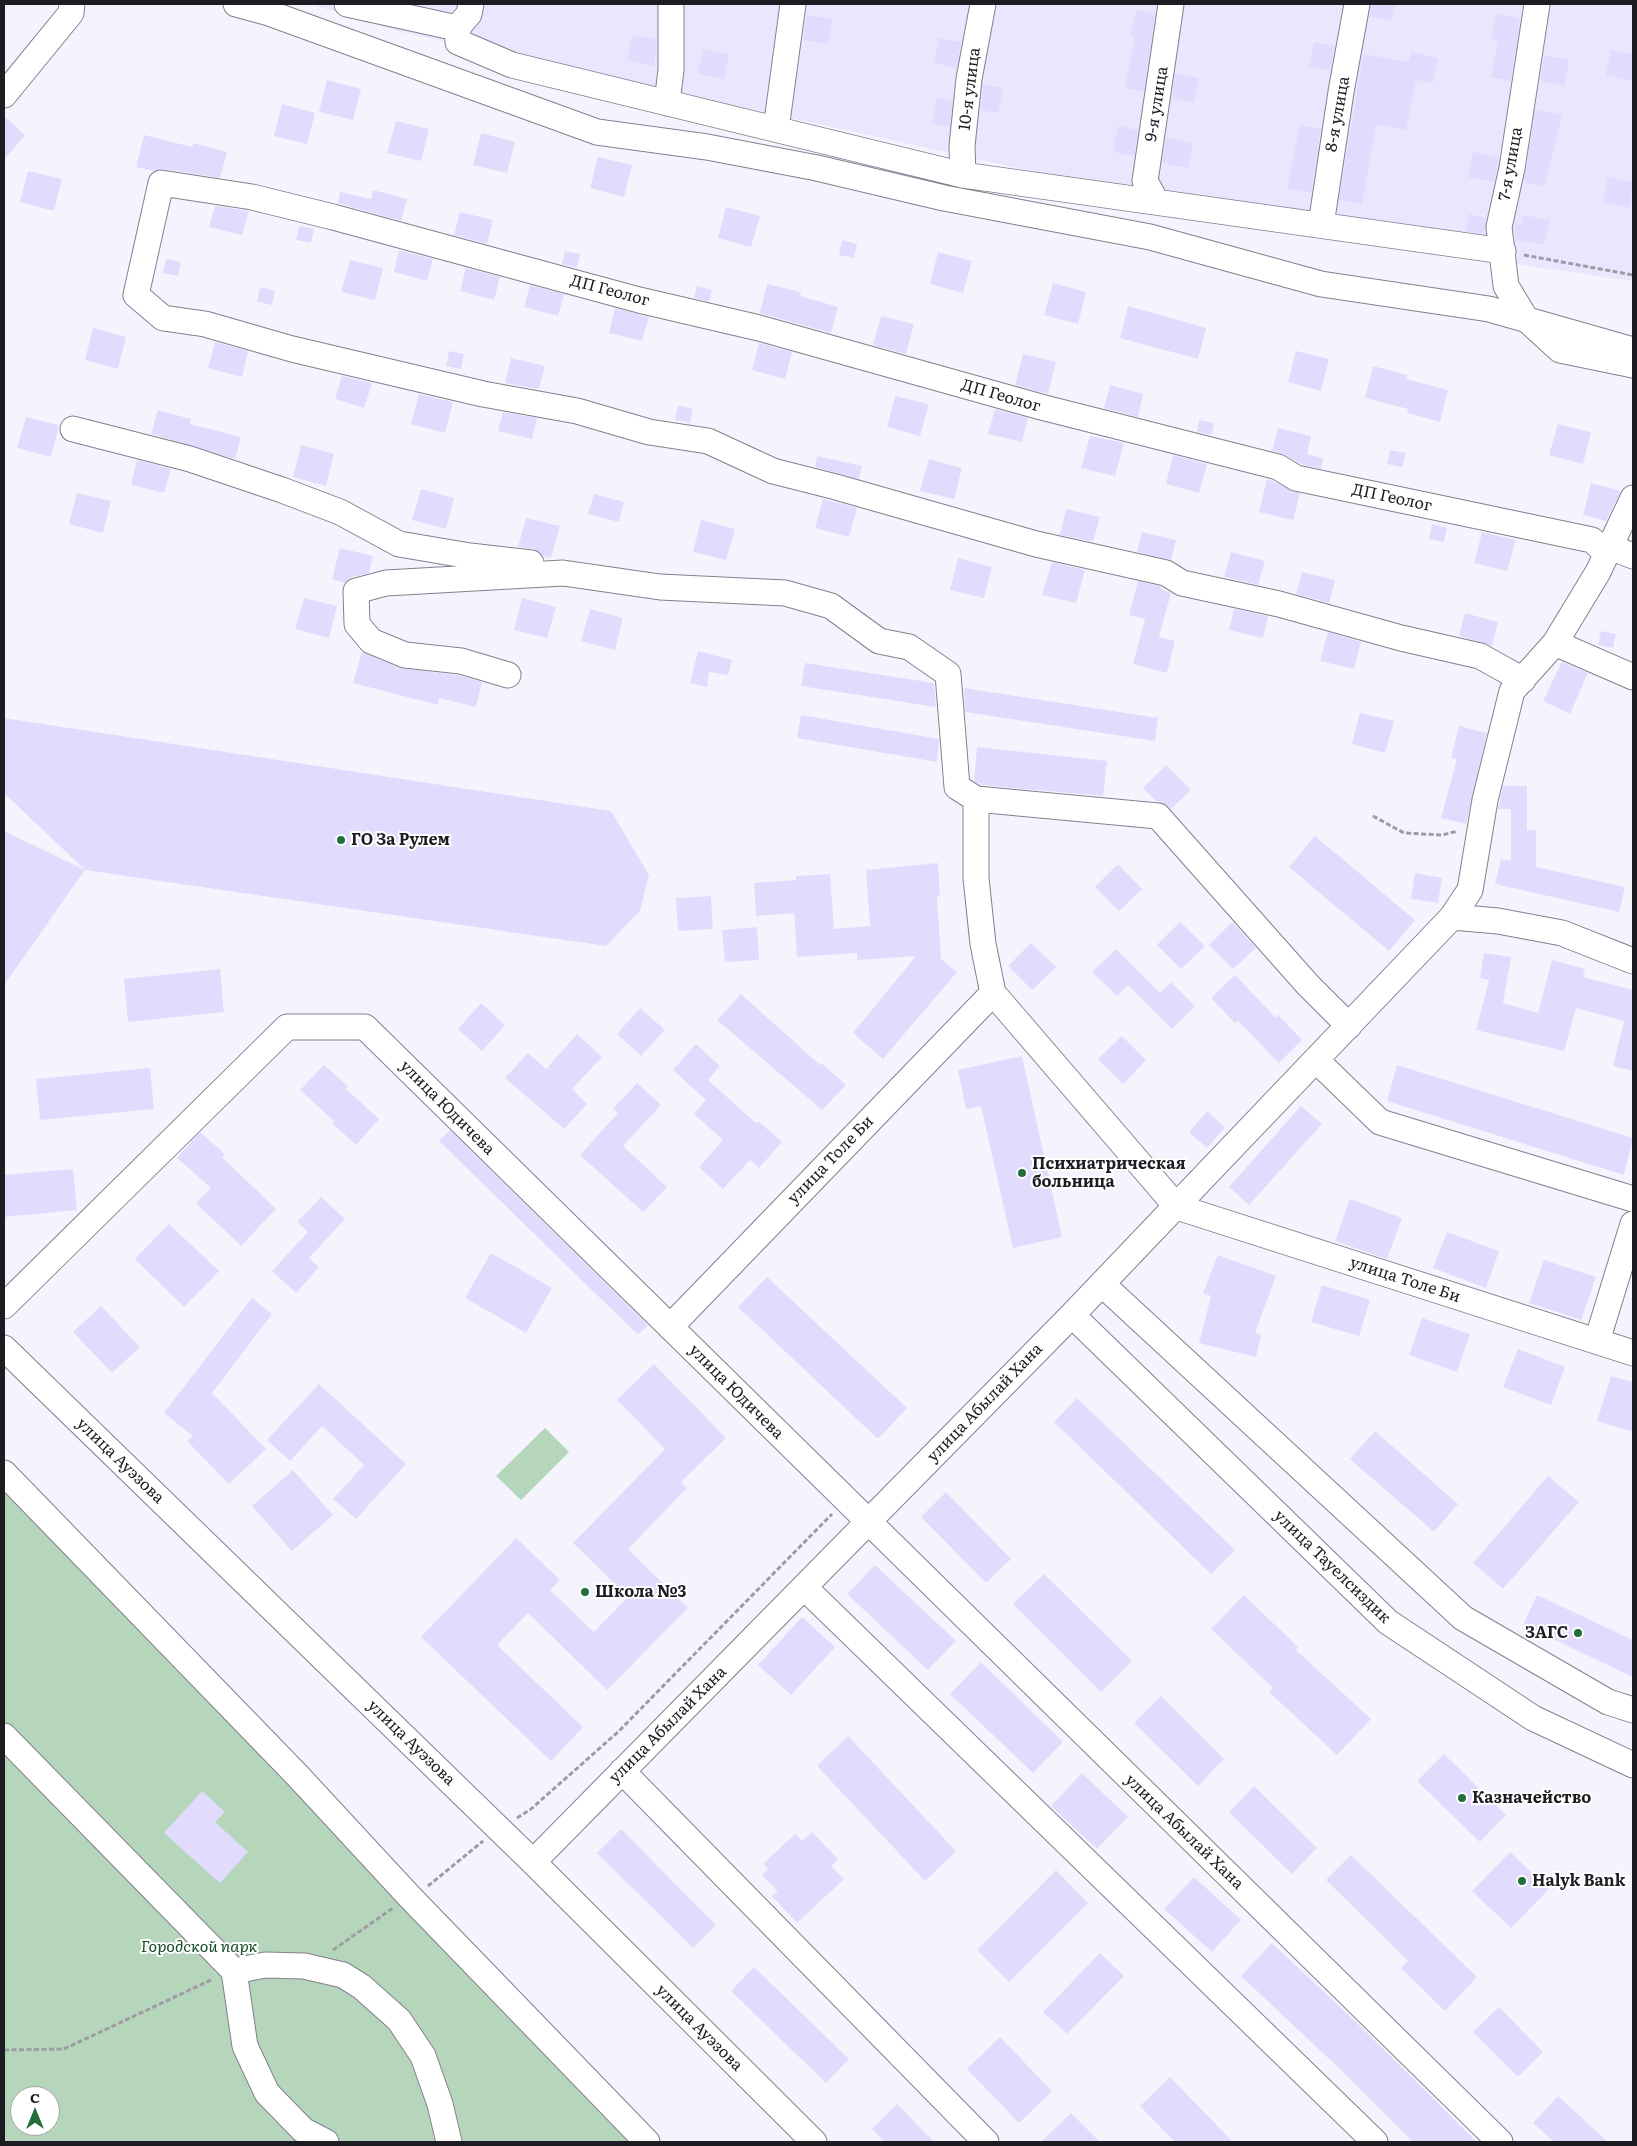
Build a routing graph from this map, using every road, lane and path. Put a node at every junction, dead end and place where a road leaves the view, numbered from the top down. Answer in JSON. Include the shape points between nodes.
{"nodes":[{"id":1,"x":72,"y":4,"type":"edge"},
{"id":2,"x":236,"y":4,"type":"edge"},
{"id":3,"x":347,"y":4,"type":"edge"},
{"id":4,"x":471,"y":4,"type":"edge"},
{"id":5,"x":671,"y":4,"type":"edge"},
{"id":6,"x":793,"y":4,"type":"edge"},
{"id":7,"x":983,"y":4,"type":"edge"},
{"id":8,"x":1171,"y":4,"type":"edge"},
{"id":9,"x":1357,"y":4,"type":"edge"},
{"id":10,"x":1537,"y":4,"type":"edge"},
{"id":11,"x":457,"y":28,"type":"junction"},
{"id":12,"x":4,"y":95,"type":"edge"},
{"id":13,"x":667,"y":103,"type":"junction"},
{"id":14,"x":776,"y":129,"type":"junction"},
{"id":15,"x":963,"y":175,"type":"junction"},
{"id":16,"x":1156,"y":201,"type":"junction"},
{"id":17,"x":1321,"y":224,"type":"junction"},
{"id":18,"x":1504,"y":252,"type":"junction"},
{"id":19,"x":1633,"y":275,"type":"edge"},
{"id":20,"x":1526,"y":319,"type":"junction"},
{"id":21,"x":1632,"y":356,"type":"edge"},
{"id":22,"x":72,"y":429,"type":"dead end"},
{"id":23,"x":1633,"y":498,"type":"edge"},
{"id":24,"x":1608,"y":550,"type":"junction"},
{"id":25,"x":1633,"y":556,"type":"edge"},
{"id":26,"x":562,"y":573,"type":"junction"},
{"id":27,"x":1555,"y":643,"type":"junction"},
{"id":28,"x":508,"y":675,"type":"dead end"},
{"id":29,"x":1633,"y":677,"type":"edge"},
{"id":30,"x":1523,"y":680,"type":"junction"},
{"id":31,"x":976,"y":799,"type":"junction"},
{"id":32,"x":1373,"y":816,"type":"dead end"},
{"id":33,"x":1481,"y":826,"type":"junction"},
{"id":34,"x":1452,"y":917,"type":"junction"},
{"id":35,"x":1633,"y":961,"type":"edge"},
{"id":36,"x":992,"y":993,"type":"junction"},
{"id":37,"x":1349,"y":1026,"type":"junction"},
{"id":38,"x":1316,"y":1060,"type":"junction"},
{"id":39,"x":1633,"y":1199,"type":"edge"},
{"id":40,"x":1177,"y":1207,"type":"junction"},
{"id":41,"x":1633,"y":1224,"type":"edge"},
{"id":42,"x":1102,"y":1284,"type":"junction"},
{"id":43,"x":4,"y":1306,"type":"edge"},
{"id":44,"x":1072,"y":1315,"type":"junction"},
{"id":45,"x":670,"y":1327,"type":"junction"},
{"id":46,"x":1597,"y":1341,"type":"junction"},
{"id":47,"x":4,"y":1348,"type":"edge"},
{"id":48,"x":1633,"y":1353,"type":"edge"},
{"id":49,"x":4,"y":1473,"type":"edge"},
{"id":50,"x":845,"y":1500,"type":"junction"},
{"id":51,"x":868,"y":1523,"type":"junction"},
{"id":52,"x":804,"y":1587,"type":"junction"},
{"id":53,"x":1633,"y":1710,"type":"edge"},
{"id":54,"x":4,"y":1736,"type":"edge"},
{"id":55,"x":1633,"y":1765,"type":"edge"},
{"id":56,"x":622,"y":1771,"type":"junction"},
{"id":57,"x":498,"y":1828,"type":"junction"},
{"id":58,"x":532,"y":1862,"type":"junction"},
{"id":59,"x":409,"y":1896,"type":"junction"},
{"id":60,"x":304,"y":1966,"type":"junction"},
{"id":61,"x":234,"y":1971,"type":"junction"},
{"id":62,"x":4,"y":2050,"type":"edge"},
{"id":63,"x":326,"y":2142,"type":"edge"},
{"id":64,"x":449,"y":2142,"type":"edge"},
{"id":65,"x":647,"y":2142,"type":"edge"},
{"id":66,"x":814,"y":2142,"type":"edge"},
{"id":67,"x":986,"y":2142,"type":"edge"},
{"id":68,"x":1375,"y":2142,"type":"edge"},
{"id":69,"x":1500,"y":2142,"type":"edge"}],
"edges":[{"from":1,"to":12,"type":"street","via":[[71,13]]},
{"from":2,"to":20,"type":"street","via":[[269,13],[597,132],[707,147],[817,168],[944,198],[1150,237],[1321,284],[1490,309]]},
{"from":3,"to":11,"type":"street"},
{"from":4,"to":11,"type":"street","via":[[469,14]]},
{"from":5,"to":13,"type":"street","via":[[671,70]]},
{"from":6,"to":14,"type":"street"},
{"from":7,"to":15,"type":"street","name":"10-я улица","via":[[969,79],[962,146]]},
{"from":8,"to":16,"type":"street","name":"9-я улица","via":[[1145,181]]},
{"from":9,"to":17,"type":"street","name":"8-я улица","via":[[1340,92]]},
{"from":10,"to":18,"type":"street","name":"7-я улица","via":[[1500,227]]},
{"from":11,"to":13,"type":"street","via":[[458,42],[512,65]]},
{"from":13,"to":14,"type":"street"},
{"from":14,"to":15,"type":"street"},
{"from":15,"to":16,"type":"street"},
{"from":16,"to":17,"type":"street"},
{"from":17,"to":18,"type":"street"},
{"from":18,"to":19,"type":"path"},
{"from":18,"to":20,"type":"street","name":"7-я улица","via":[[1506,286]]},
{"from":20,"to":21,"type":"street"},
{"from":22,"to":26,"type":"street","via":[[190,459],[282,490],[340,512],[399,544],[524,561]]},
{"from":23,"to":24,"type":"street","name":"улица Абылай Хана"},
{"from":24,"to":25,"type":"street","name":"ДП Геолог"},
{"from":24,"to":27,"type":"street","name":"улица Абылай Хана"},
{"from":24,"to":30,"type":"street","name":"ДП Геолог","via":[[1592,540],[1296,478],[1278,468],[1041,407],[759,328],[639,300],[470,252],[252,197],[161,183],[136,295],[163,318],[205,324],[292,349],[483,394],[577,411],[649,432],[708,441],[773,471],[1027,542],[1166,573],[1182,583],[1279,604],[1480,656]]},
{"from":26,"to":28,"type":"street","via":[[386,583],[356,590],[357,624],[371,641],[405,655],[461,661]]},
{"from":26,"to":31,"type":"street","via":[[660,587],[784,593],[831,606],[879,641],[909,647],[948,674],[957,787]]},
{"from":27,"to":29,"type":"street"},
{"from":27,"to":30,"type":"street","name":"улица Абылай Хана"},
{"from":30,"to":33,"type":"street","name":"улица Абылай Хана","via":[[1512,691]]},
{"from":31,"to":36,"type":"street","via":[[976,878]]},
{"from":31,"to":37,"type":"street","via":[[1158,816],[1308,985]]},
{"from":32,"to":33,"type":"path","via":[[1404,832],[1442,835]]},
{"from":33,"to":34,"type":"street","name":"улица Абылай Хана","via":[[1470,890]]},
{"from":34,"to":35,"type":"street","via":[[1562,933]]},
{"from":34,"to":37,"type":"street","name":"улица Абылай Хана"},
{"from":36,"to":40,"type":"street"},
{"from":36,"to":45,"type":"street","name":"улица Толе Би"},
{"from":37,"to":38,"type":"street","name":"улица Абылай Хана"},
{"from":38,"to":39,"type":"street","via":[[1380,1122]]},
{"from":38,"to":40,"type":"street","name":"улица Абылай Хана"},
{"from":40,"to":42,"type":"street","name":"улица Абылай Хана"},
{"from":40,"to":46,"type":"street","name":"улица Толе Би"},
{"from":41,"to":46,"type":"street"},
{"from":42,"to":44,"type":"street","name":"улица Абылай Хана"},
{"from":42,"to":53,"type":"street","via":[[1462,1618],[1608,1702]]},
{"from":43,"to":45,"type":"street","name":"улица Юдичева","via":[[287,1027],[365,1027]]},
{"from":44,"to":51,"type":"street","name":"улица Абылай Хана"},
{"from":44,"to":55,"type":"street","name":"улица Тауелсиздик","via":[[1388,1622],[1533,1718]]},
{"from":45,"to":50,"type":"street","name":"улица Юдичева"},
{"from":46,"to":48,"type":"street","name":"улица Толе Би"},
{"from":47,"to":57,"type":"street","name":"улица Ауэзова"},
{"from":49,"to":59,"type":"street","via":[[297,1775]]},
{"from":50,"to":51,"type":"street","name":"улица Юдичева"},
{"from":50,"to":57,"type":"path","via":[[618,1732],[531,1809]]},
{"from":51,"to":52,"type":"street","name":"улица Абылай Хана"},
{"from":51,"to":69,"type":"street","name":"улица Абылай Хана"},
{"from":52,"to":56,"type":"street","name":"улица Абылай Хана"},
{"from":52,"to":68,"type":"street"},
{"from":54,"to":61,"type":"street"},
{"from":56,"to":58,"type":"street","name":"улица Абылай Хана"},
{"from":56,"to":67,"type":"street"},
{"from":57,"to":58,"type":"street","name":"улица Ауэзова"},
{"from":57,"to":59,"type":"path","via":[[436,1881]]},
{"from":58,"to":66,"type":"street","name":"улица Ауэзова"},
{"from":59,"to":60,"type":"path","via":[[355,1936]]},
{"from":59,"to":65,"type":"street"},
{"from":60,"to":61,"type":"street","via":[[265,1965]]},
{"from":60,"to":64,"type":"street","via":[[343,1975],[362,1986],[399,2020],[422,2056],[440,2104]]},
{"from":61,"to":62,"type":"path","via":[[64,2049]]},
{"from":61,"to":63,"type":"street","via":[[245,2046],[267,2093],[302,2130]]}]}
